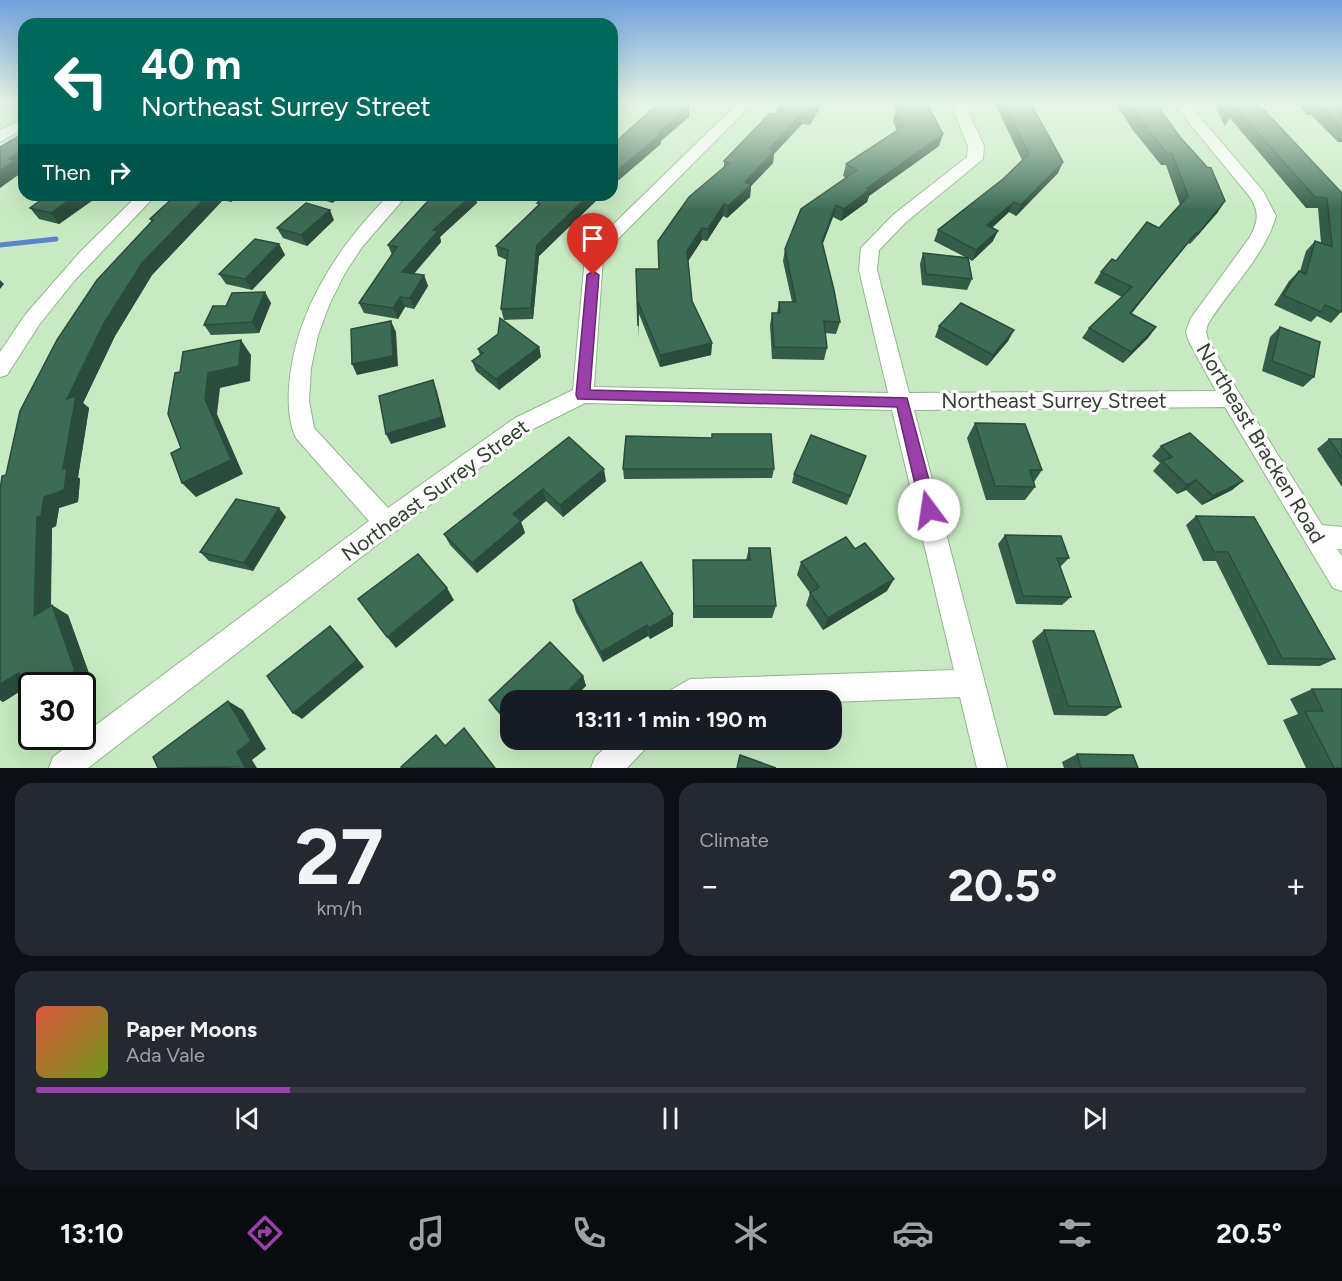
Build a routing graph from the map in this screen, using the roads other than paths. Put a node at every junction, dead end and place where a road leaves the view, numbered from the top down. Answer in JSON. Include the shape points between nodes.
{"nodes":[{"id":1,"x":710,"y":138,"type":"edge"},
{"id":2,"x":972,"y":138,"type":"edge"},
{"id":3,"x":1209,"y":138,"type":"edge"},
{"id":4,"x":142,"y":201,"type":"edge"},
{"id":5,"x":393,"y":201,"type":"edge"},
{"id":6,"x":0,"y":369,"type":"edge"},
{"id":7,"x":583,"y":395,"type":"junction"},
{"id":8,"x":1231,"y":399,"type":"junction"},
{"id":9,"x":903,"y":402,"type":"junction"},
{"id":10,"x":386,"y":523,"type":"junction"},
{"id":11,"x":1316,"y":536,"type":"junction"},
{"id":12,"x":1342,"y":538,"type":"edge"},
{"id":13,"x":1342,"y":579,"type":"edge"},
{"id":14,"x":971,"y":683,"type":"junction"},
{"id":15,"x":774,"y":690,"type":"edge"},
{"id":16,"x":624,"y":750,"type":"edge"},
{"id":17,"x":63,"y":768,"type":"edge"},
{"id":18,"x":606,"y":768,"type":"edge"},
{"id":19,"x":992,"y":768,"type":"edge"}],
"edges":[{"from":1,"to":7,"type":"street","via":[[598,248],[594,257]]},
{"from":2,"to":9,"type":"street","via":[[975,159],[899,219],[870,248],[868,270]]},
{"from":3,"to":8,"type":"street","name":"Northeast Bracken Road","via":[[1257,195],[1267,217],[1259,237],[1205,311],[1196,331],[1203,352]]},
{"from":4,"to":6,"type":"street","via":[[89,250],[24,330]]},
{"from":5,"to":10,"type":"street","via":[[361,236],[320,304],[308,336],[299,397],[304,432]]},
{"from":7,"to":9,"type":"street","name":"Northeast Surrey Street"},
{"from":7,"to":10,"type":"street","name":"Northeast Surrey Street","via":[[523,424]]},
{"from":8,"to":9,"type":"street","name":"Northeast Surrey Street"},
{"from":8,"to":11,"type":"street","name":"Northeast Bracken Road"},
{"from":9,"to":14,"type":"street"},
{"from":10,"to":17,"type":"street","name":"Northeast Surrey Street"},
{"from":11,"to":12,"type":"street"},
{"from":11,"to":13,"type":"street","name":"Northeast Bracken Road"},
{"from":14,"to":15,"type":"street"},
{"from":14,"to":19,"type":"street"},
{"from":16,"to":18,"type":"street"}]}
